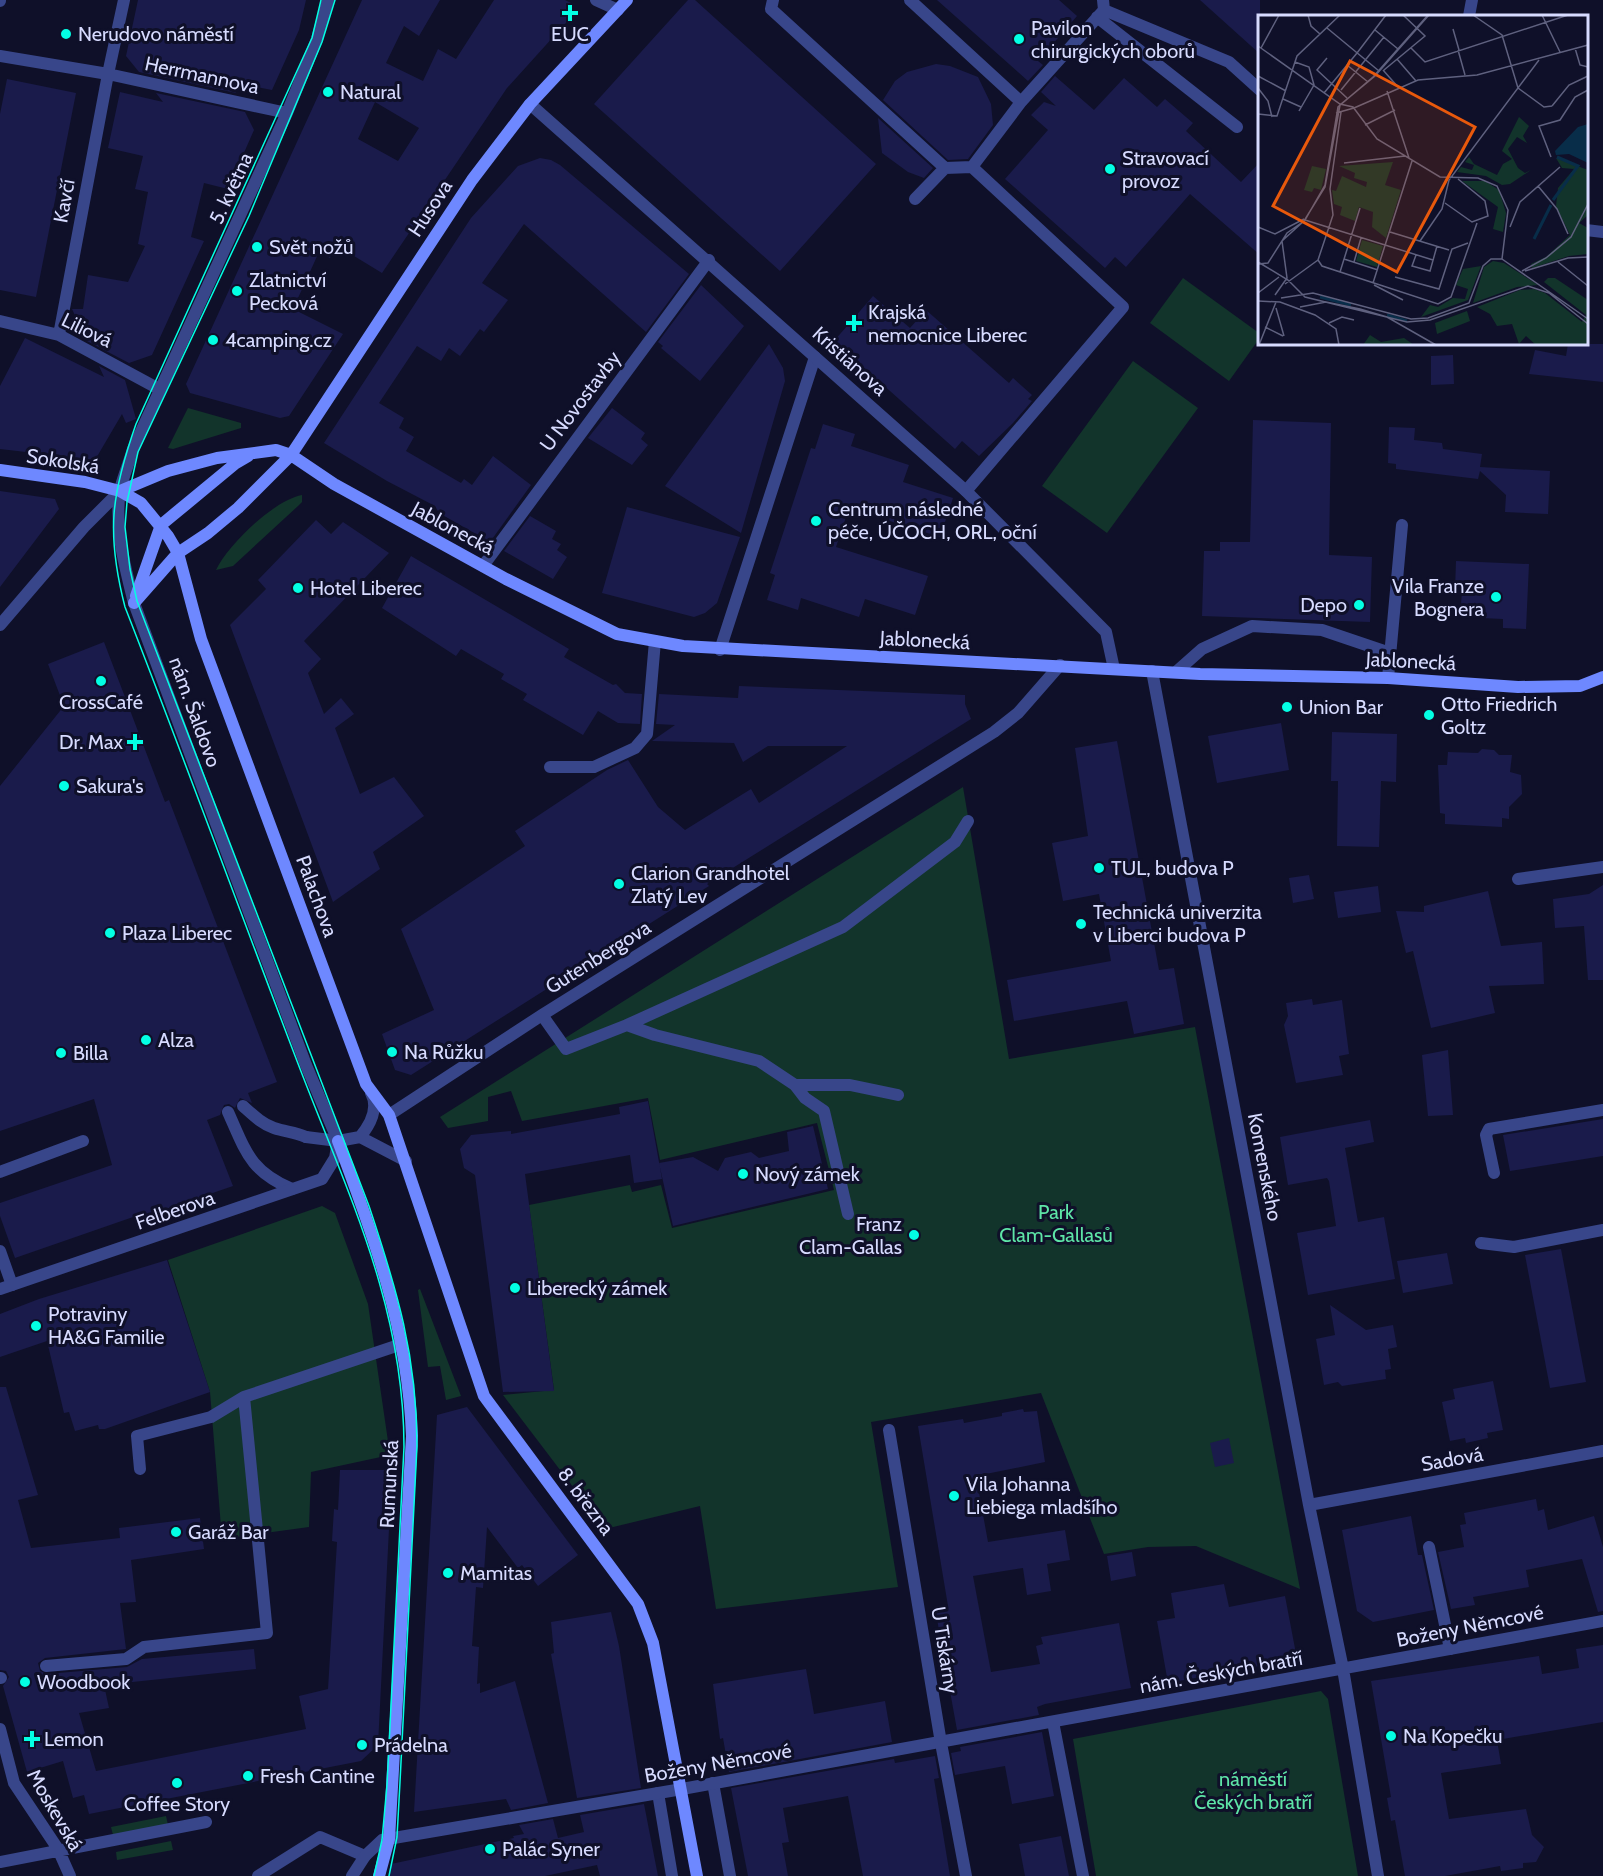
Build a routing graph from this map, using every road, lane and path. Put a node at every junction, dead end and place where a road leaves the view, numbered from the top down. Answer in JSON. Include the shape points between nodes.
{"nodes":[{"id":1,"x":124,"y":0,"type":"edge"},
{"id":2,"x":328,"y":0,"type":"edge"},
{"id":3,"x":596,"y":0,"type":"edge"},
{"id":4,"x":627,"y":0,"type":"edge"},
{"id":5,"x":773,"y":0,"type":"edge"},
{"id":6,"x":910,"y":0,"type":"edge"},
{"id":7,"x":1472,"y":0,"type":"edge"},
{"id":8,"x":1101,"y":9,"type":"edge"},
{"id":9,"x":618,"y":10,"type":"junction"},
{"id":10,"x":1469,"y":15,"type":"edge"},
{"id":11,"x":0,"y":56,"type":"edge"},
{"id":12,"x":108,"y":74,"type":"junction"},
{"id":13,"x":1258,"y":88,"type":"edge"},
{"id":14,"x":1021,"y":102,"type":"junction"},
{"id":15,"x":530,"y":104,"type":"junction"},
{"id":16,"x":287,"y":113,"type":"junction"},
{"id":17,"x":1237,"y":127,"type":"dead end"},
{"id":18,"x":972,"y":166,"type":"junction"},
{"id":19,"x":945,"y":168,"type":"junction"},
{"id":20,"x":915,"y":199,"type":"dead end"},
{"id":21,"x":709,"y":260,"type":"junction"},
{"id":22,"x":0,"y":321,"type":"edge"},
{"id":23,"x":59,"y":335,"type":"junction"},
{"id":24,"x":815,"y":357,"type":"junction"},
{"id":25,"x":155,"y":388,"type":"junction"},
{"id":26,"x":263,"y":450,"type":"junction"},
{"id":27,"x":291,"y":455,"type":"junction"},
{"id":28,"x":0,"y":470,"type":"edge"},
{"id":29,"x":120,"y":491,"type":"junction"},
{"id":30,"x":966,"y":491,"type":"junction"},
{"id":31,"x":161,"y":525,"type":"junction"},
{"id":32,"x":1402,"y":525,"type":"dead end"},
{"id":33,"x":178,"y":553,"type":"junction"},
{"id":34,"x":483,"y":566,"type":"junction"},
{"id":35,"x":134,"y":603,"type":"junction"},
{"id":36,"x":0,"y":625,"type":"edge"},
{"id":37,"x":201,"y":639,"type":"joint"},
{"id":38,"x":655,"y":641,"type":"junction"},
{"id":39,"x":720,"y":650,"type":"junction"},
{"id":40,"x":1390,"y":653,"type":"junction"},
{"id":41,"x":1060,"y":665,"type":"junction"},
{"id":42,"x":1114,"y":669,"type":"junction"},
{"id":43,"x":1152,"y":671,"type":"junction"},
{"id":44,"x":1176,"y":672,"type":"junction"},
{"id":45,"x":1603,"y":677,"type":"edge"},
{"id":46,"x":1388,"y":678,"type":"junction"},
{"id":47,"x":550,"y":767,"type":"dead end"},
{"id":48,"x":968,"y":821,"type":"dead end"},
{"id":49,"x":1603,"y":867,"type":"edge"},
{"id":50,"x":1518,"y":879,"type":"dead end"},
{"id":51,"x":542,"y":1015,"type":"junction"},
{"id":52,"x":627,"y":1025,"type":"junction"},
{"id":53,"x":366,"y":1084,"type":"junction"},
{"id":54,"x":795,"y":1085,"type":"junction"},
{"id":55,"x":897,"y":1095,"type":"dead end"},
{"id":56,"x":243,"y":1106,"type":"dead end"},
{"id":57,"x":1603,"y":1110,"type":"edge"},
{"id":58,"x":228,"y":1112,"type":"dead end"},
{"id":59,"x":389,"y":1115,"type":"junction"},
{"id":60,"x":360,"y":1137,"type":"junction"},
{"id":61,"x":83,"y":1141,"type":"dead end"},
{"id":62,"x":338,"y":1141,"type":"junction"},
{"id":63,"x":406,"y":1161,"type":"junction"},
{"id":64,"x":0,"y":1172,"type":"edge"},
{"id":65,"x":1494,"y":1173,"type":"dead end"},
{"id":66,"x":292,"y":1189,"type":"junction"},
{"id":67,"x":848,"y":1214,"type":"dead end"},
{"id":68,"x":1603,"y":1230,"type":"edge"},
{"id":69,"x":1481,"y":1243,"type":"dead end"},
{"id":70,"x":0,"y":1251,"type":"edge"},
{"id":71,"x":12,"y":1285,"type":"junction"},
{"id":72,"x":0,"y":1289,"type":"edge"},
{"id":73,"x":402,"y":1344,"type":"junction"},
{"id":74,"x":244,"y":1397,"type":"junction"},
{"id":75,"x":889,"y":1430,"type":"dead end"},
{"id":76,"x":1603,"y":1451,"type":"edge"},
{"id":77,"x":140,"y":1469,"type":"dead end"},
{"id":78,"x":1309,"y":1505,"type":"junction"},
{"id":79,"x":1429,"y":1547,"type":"dead end"},
{"id":80,"x":1603,"y":1621,"type":"edge"},
{"id":81,"x":1450,"y":1649,"type":"junction"},
{"id":82,"x":46,"y":1666,"type":"dead end"},
{"id":83,"x":1344,"y":1669,"type":"junction"},
{"id":84,"x":1053,"y":1722,"type":"junction"},
{"id":85,"x":0,"y":1729,"type":"edge"},
{"id":86,"x":940,"y":1743,"type":"junction"},
{"id":87,"x":713,"y":1783,"type":"junction"},
{"id":88,"x":682,"y":1789,"type":"junction"},
{"id":89,"x":658,"y":1793,"type":"junction"},
{"id":90,"x":206,"y":1822,"type":"dead end"},
{"id":91,"x":389,"y":1839,"type":"junction"},
{"id":92,"x":58,"y":1849,"type":"junction"},
{"id":93,"x":365,"y":1856,"type":"junction"},
{"id":94,"x":0,"y":1862,"type":"edge"},
{"id":95,"x":70,"y":1876,"type":"edge"},
{"id":96,"x":258,"y":1876,"type":"edge"},
{"id":97,"x":352,"y":1876,"type":"edge"},
{"id":98,"x":379,"y":1876,"type":"edge"},
{"id":99,"x":672,"y":1876,"type":"edge"},
{"id":100,"x":697,"y":1876,"type":"edge"},
{"id":101,"x":730,"y":1876,"type":"edge"},
{"id":102,"x":966,"y":1876,"type":"edge"},
{"id":103,"x":1083,"y":1876,"type":"edge"},
{"id":104,"x":1378,"y":1876,"type":"edge"}],
"edges":[{"from":1,"to":12,"type":"street","name":"Kavčí"},
{"from":2,"to":16,"type":"street","name":"5. května"},
{"from":3,"to":9,"type":"street"},
{"from":4,"to":9,"type":"street","name":"Husova"},
{"from":5,"to":19,"type":"street","via":[[771,9]]},
{"from":6,"to":14,"type":"street"},
{"from":7,"to":10,"type":"street"},
{"from":8,"to":13,"type":"street","via":[[1229,62]]},
{"from":8,"to":14,"type":"street"},
{"from":8,"to":17,"type":"street"},
{"from":9,"to":15,"type":"street","name":"Husova"},
{"from":11,"to":12,"type":"street","name":"Herrmannova"},
{"from":12,"to":16,"type":"street","name":"Herrmannova"},
{"from":12,"to":23,"type":"street","name":"Kavčí"},
{"from":14,"to":18,"type":"street"},
{"from":15,"to":21,"type":"street","name":"Kristiánova"},
{"from":15,"to":27,"type":"street","name":"Husova","via":[[471,180]]},
{"from":16,"to":25,"type":"street","name":"5. května"},
{"from":18,"to":19,"type":"street"},
{"from":18,"to":30,"type":"street","via":[[1123,307]]},
{"from":19,"to":20,"type":"street"},
{"from":21,"to":24,"type":"street","name":"Kristiánova"},
{"from":21,"to":34,"type":"street","name":"U Novostavby"},
{"from":22,"to":23,"type":"street","name":"Liliová"},
{"from":23,"to":25,"type":"street","name":"Liliová"},
{"from":24,"to":30,"type":"street","name":"Kristiánova"},
{"from":24,"to":39,"type":"street"},
{"from":25,"to":29,"type":"street","name":"nám. Šaldovo"},
{"from":26,"to":27,"type":"street"},
{"from":26,"to":29,"type":"street","via":[[168,471]]},
{"from":26,"to":31,"type":"street","via":[[236,463]]},
{"from":27,"to":33,"type":"street","via":[[238,508]]},
{"from":27,"to":34,"type":"street","name":"Jablonecká","via":[[334,484]]},
{"from":28,"to":29,"type":"street","name":"Sokolská"},
{"from":29,"to":31,"type":"street","name":"nám. Šaldovo","via":[[141,503]]},
{"from":29,"to":35,"type":"street","name":"nám. Šaldovo","via":[[123,562]]},
{"from":29,"to":36,"type":"street"},
{"from":30,"to":42,"type":"street","name":"Kristiánova","via":[[1106,632]]},
{"from":31,"to":33,"type":"street","name":"nám. Šaldovo"},
{"from":31,"to":35,"type":"street"},
{"from":32,"to":40,"type":"street"},
{"from":33,"to":35,"type":"street"},
{"from":33,"to":37,"type":"street","name":"nám. Šaldovo"},
{"from":34,"to":38,"type":"street","name":"Jablonecká","via":[[617,634]]},
{"from":35,"to":62,"type":"street","name":"nám. Šaldovo"},
{"from":37,"to":53,"type":"street","name":"Palachova"},
{"from":38,"to":39,"type":"street","name":"Jablonecká"},
{"from":38,"to":47,"type":"street","via":[[646,734],[635,748],[594,768]]},
{"from":39,"to":41,"type":"street","name":"Jablonecká"},
{"from":40,"to":44,"type":"street","via":[[1322,630],[1252,626],[1202,649]]},
{"from":40,"to":46,"type":"street"},
{"from":41,"to":42,"type":"street","name":"Jablonecká"},
{"from":41,"to":51,"type":"street","name":"Gutenbergova","via":[[1018,713],[994,732]]},
{"from":42,"to":43,"type":"street","name":"Jablonecká"},
{"from":43,"to":44,"type":"street","name":"Jablonecká"},
{"from":43,"to":78,"type":"street","name":"Komenského"},
{"from":44,"to":46,"type":"street","name":"Jablonecká"},
{"from":45,"to":46,"type":"street","name":"Jablonecká","via":[[1580,686],[1550,688]]},
{"from":48,"to":52,"type":"street","via":[[955,842],[843,927]]},
{"from":49,"to":50,"type":"street"},
{"from":51,"to":52,"type":"street","via":[[566,1049]]},
{"from":51,"to":59,"type":"street","name":"Gutenbergova"},
{"from":52,"to":54,"type":"street","via":[[759,1061]]},
{"from":53,"to":59,"type":"street","name":"Palachova"},
{"from":53,"to":60,"type":"street","via":[[375,1100],[369,1127]]},
{"from":54,"to":55,"type":"street","via":[[850,1085]]},
{"from":54,"to":67,"type":"street","via":[[824,1111]]},
{"from":56,"to":62,"type":"street","via":[[262,1123],[276,1129]]},
{"from":57,"to":65,"type":"street","via":[[1489,1129],[1486,1135]]},
{"from":58,"to":66,"type":"street","via":[[251,1162]]},
{"from":59,"to":63,"type":"street","name":"Palachova"},
{"from":60,"to":62,"type":"street"},
{"from":60,"to":63,"type":"street"},
{"from":61,"to":64,"type":"street"},
{"from":62,"to":66,"type":"street","name":"Felberova","via":[[335,1158],[322,1179]]},
{"from":62,"to":73,"type":"street","name":"Rumunská","via":[[391,1292]]},
{"from":63,"to":88,"type":"street","name":"8. března","via":[[484,1396],[638,1604],[653,1643]]},
{"from":66,"to":71,"type":"street","name":"Felberova"},
{"from":68,"to":69,"type":"street","via":[[1514,1247]]},
{"from":70,"to":71,"type":"street"},
{"from":71,"to":72,"type":"street","name":"Felberova"},
{"from":73,"to":74,"type":"street"},
{"from":73,"to":91,"type":"street","name":"Rumunská","via":[[412,1436]]},
{"from":74,"to":77,"type":"street","via":[[211,1417],[137,1436]]},
{"from":74,"to":82,"type":"street","via":[[267,1633],[144,1647],[126,1659]]},
{"from":75,"to":86,"type":"street","name":"U Tiskárny"},
{"from":76,"to":78,"type":"street","name":"Sadová"},
{"from":78,"to":83,"type":"street","name":"Komenského"},
{"from":79,"to":81,"type":"street"},
{"from":80,"to":81,"type":"street","name":"Boženy Němcové"},
{"from":81,"to":83,"type":"street","name":"Boženy Němcové"},
{"from":83,"to":84,"type":"street","name":"nám. Českých bratří"},
{"from":83,"to":104,"type":"street"},
{"from":84,"to":86,"type":"street","name":"Boženy Němcové"},
{"from":84,"to":103,"type":"street"},
{"from":85,"to":92,"type":"street","name":"Moskevská","via":[[14,1783]]},
{"from":86,"to":87,"type":"street","name":"Boženy Němcové"},
{"from":86,"to":102,"type":"street","name":"U Tiskárny"},
{"from":87,"to":88,"type":"street","name":"Boženy Němcové"},
{"from":87,"to":101,"type":"street"},
{"from":88,"to":89,"type":"street","name":"Boženy Němcové"},
{"from":88,"to":100,"type":"street","name":"8. března"},
{"from":89,"to":91,"type":"street","name":"Boženy Němcové"},
{"from":89,"to":99,"type":"street"},
{"from":90,"to":92,"type":"street"},
{"from":91,"to":93,"type":"street","via":[[382,1840]]},
{"from":91,"to":98,"type":"street","name":"Rumunská"},
{"from":92,"to":94,"type":"street"},
{"from":92,"to":95,"type":"street","name":"Moskevská"},
{"from":93,"to":96,"type":"street","via":[[320,1837]]},
{"from":93,"to":97,"type":"street"}]}
